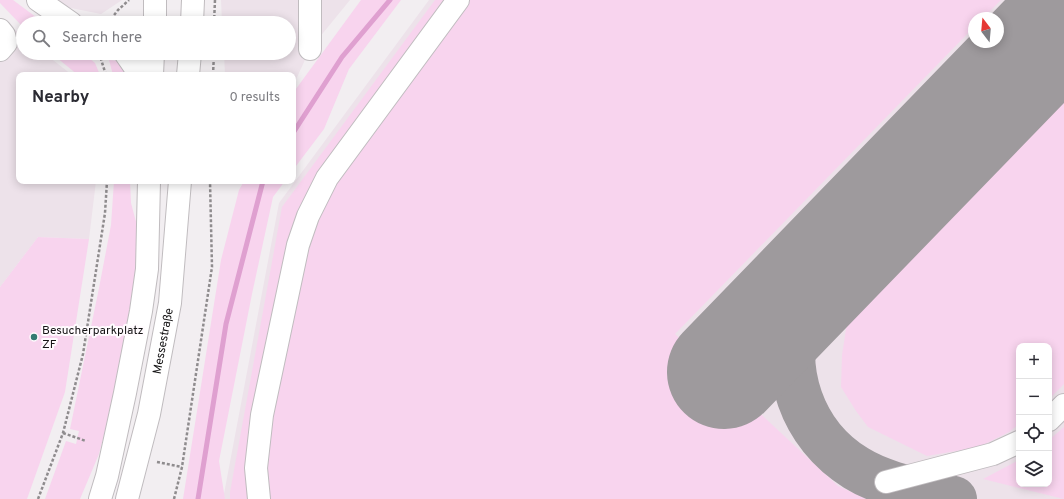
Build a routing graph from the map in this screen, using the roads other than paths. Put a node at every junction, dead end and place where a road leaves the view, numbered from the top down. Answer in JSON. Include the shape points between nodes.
{"nodes":[{"id":1,"x":38,"y":0,"type":"edge"},
{"id":2,"x":155,"y":0,"type":"edge"},
{"id":3,"x":193,"y":0,"type":"edge"},
{"id":4,"x":310,"y":0,"type":"edge"},
{"id":5,"x":458,"y":0,"type":"edge"},
{"id":6,"x":61,"y":16,"type":"edge"},
{"id":7,"x":155,"y":16,"type":"edge"},
{"id":8,"x":192,"y":16,"type":"edge"},
{"id":9,"x":0,"y":30,"type":"edge"},
{"id":10,"x":310,"y":49,"type":"dead end"},
{"id":11,"x":0,"y":50,"type":"edge"},
{"id":12,"x":130,"y":60,"type":"edge"},
{"id":13,"x":153,"y":60,"type":"edge"},
{"id":14,"x":189,"y":60,"type":"edge"},
{"id":15,"x":137,"y":72,"type":"edge"},
{"id":16,"x":152,"y":72,"type":"edge"},
{"id":17,"x":188,"y":72,"type":"edge"},
{"id":18,"x":149,"y":184,"type":"edge"},
{"id":19,"x":180,"y":184,"type":"edge"},
{"id":20,"x":1064,"y":405,"type":"edge"},
{"id":21,"x":1052,"y":417,"type":"edge"},
{"id":22,"x":1016,"y":443,"type":"edge"},
{"id":23,"x":106,"y":476,"type":"junction"},
{"id":24,"x":886,"y":482,"type":"dead end"},
{"id":25,"x":93,"y":499,"type":"edge"},
{"id":26,"x":100,"y":499,"type":"edge"},
{"id":27,"x":127,"y":499,"type":"edge"},
{"id":28,"x":259,"y":499,"type":"edge"}],
"edges":[{"from":1,"to":6,"type":"street"},
{"from":2,"to":7,"type":"street"},
{"from":3,"to":8,"type":"street"},
{"from":4,"to":10,"type":"street"},
{"from":5,"to":28,"type":"street","via":[[327,178],[308,216],[298,245],[262,415],[256,468]]},
{"from":9,"to":11,"type":"street","via":[[6,43]]},
{"from":12,"to":15,"type":"street"},
{"from":13,"to":16,"type":"street"},
{"from":14,"to":17,"type":"street"},
{"from":18,"to":23,"type":"street","via":[[147,269],[141,311]]},
{"from":19,"to":27,"type":"street","name":"Messestraße","via":[[170,303],[149,414]]},
{"from":20,"to":21,"type":"street"},
{"from":22,"to":24,"type":"street","via":[[994,454]]},
{"from":23,"to":25,"type":"street"},
{"from":23,"to":26,"type":"street"}]}
